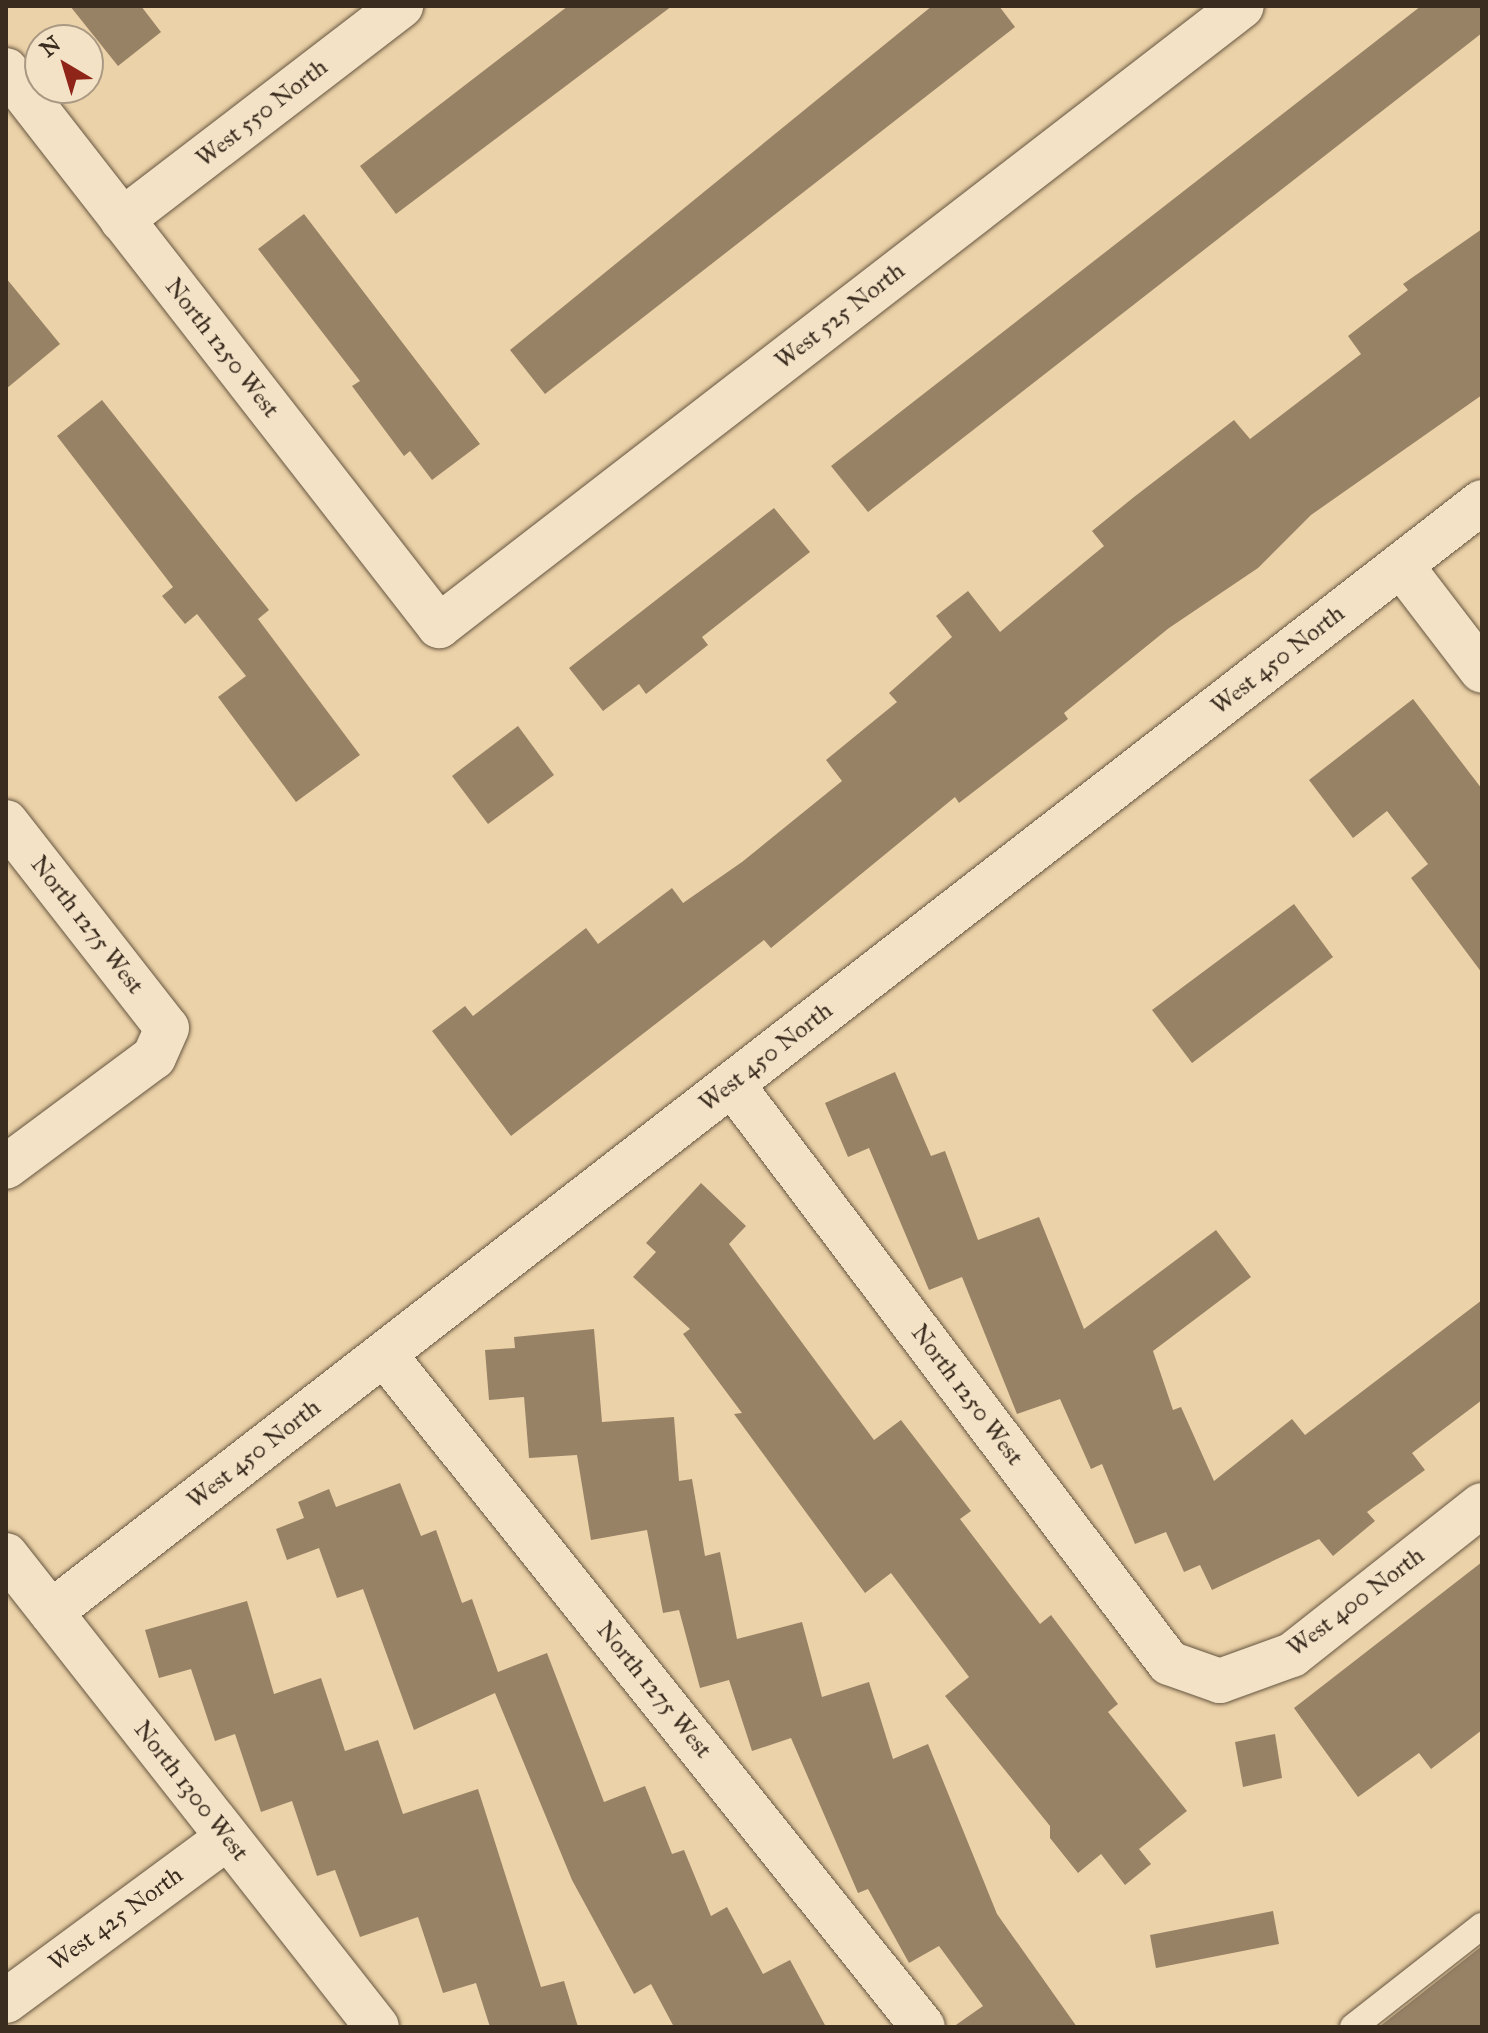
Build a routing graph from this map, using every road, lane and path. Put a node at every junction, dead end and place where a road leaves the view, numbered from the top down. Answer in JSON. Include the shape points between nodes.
{"nodes":[{"id":1,"x":401,"y":6,"type":"edge"},
{"id":2,"x":1242,"y":6,"type":"edge"},
{"id":3,"x":6,"y":70,"type":"edge"},
{"id":4,"x":122,"y":220,"type":"junction"},
{"id":5,"x":1482,"y":502,"type":"edge"},
{"id":6,"x":1401,"y":565,"type":"junction"},
{"id":7,"x":439,"y":626,"type":"joint"},
{"id":8,"x":1482,"y":671,"type":"edge"},
{"id":9,"x":6,"y":822,"type":"edge"},
{"id":10,"x":732,"y":1084,"type":"junction"},
{"id":11,"x":6,"y":1167,"type":"edge"},
{"id":12,"x":384,"y":1354,"type":"junction"},
{"id":13,"x":1482,"y":1505,"type":"edge"},
{"id":14,"x":6,"y":1555,"type":"edge"},
{"id":15,"x":51,"y":1612,"type":"junction"},
{"id":16,"x":1220,"y":1681,"type":"joint"},
{"id":17,"x":227,"y":1838,"type":"junction"},
{"id":18,"x":1482,"y":1926,"type":"edge"},
{"id":19,"x":6,"y":2001,"type":"edge"},
{"id":20,"x":377,"y":2027,"type":"edge"},
{"id":21,"x":923,"y":2027,"type":"edge"},
{"id":22,"x":1353,"y":2027,"type":"edge"}],
"edges":[{"from":1,"to":4,"type":"street","name":"West 550 North"},
{"from":2,"to":7,"type":"street","name":"West 525 North"},
{"from":3,"to":4,"type":"street","name":"North 1250 West"},
{"from":4,"to":7,"type":"street","name":"North 1250 West"},
{"from":5,"to":6,"type":"street","name":"West 450 North"},
{"from":6,"to":8,"type":"street"},
{"from":6,"to":10,"type":"street","name":"West 450 North"},
{"from":9,"to":11,"type":"street","name":"North 1275 West","via":[[167,1028],[154,1057]]},
{"from":10,"to":12,"type":"street","name":"West 450 North"},
{"from":10,"to":16,"type":"street","name":"North 1250 West","via":[[1169,1663]]},
{"from":12,"to":15,"type":"street","name":"West 450 North"},
{"from":12,"to":21,"type":"street","name":"North 1275 West"},
{"from":13,"to":16,"type":"street","name":"West 400 North","via":[[1292,1655]]},
{"from":14,"to":15,"type":"street","name":"North 1300 West"},
{"from":15,"to":17,"type":"street","name":"North 1300 West"},
{"from":17,"to":19,"type":"street","name":"West 425 North"},
{"from":17,"to":20,"type":"street","name":"North 1300 West"},
{"from":18,"to":22,"type":"lane"}]}
